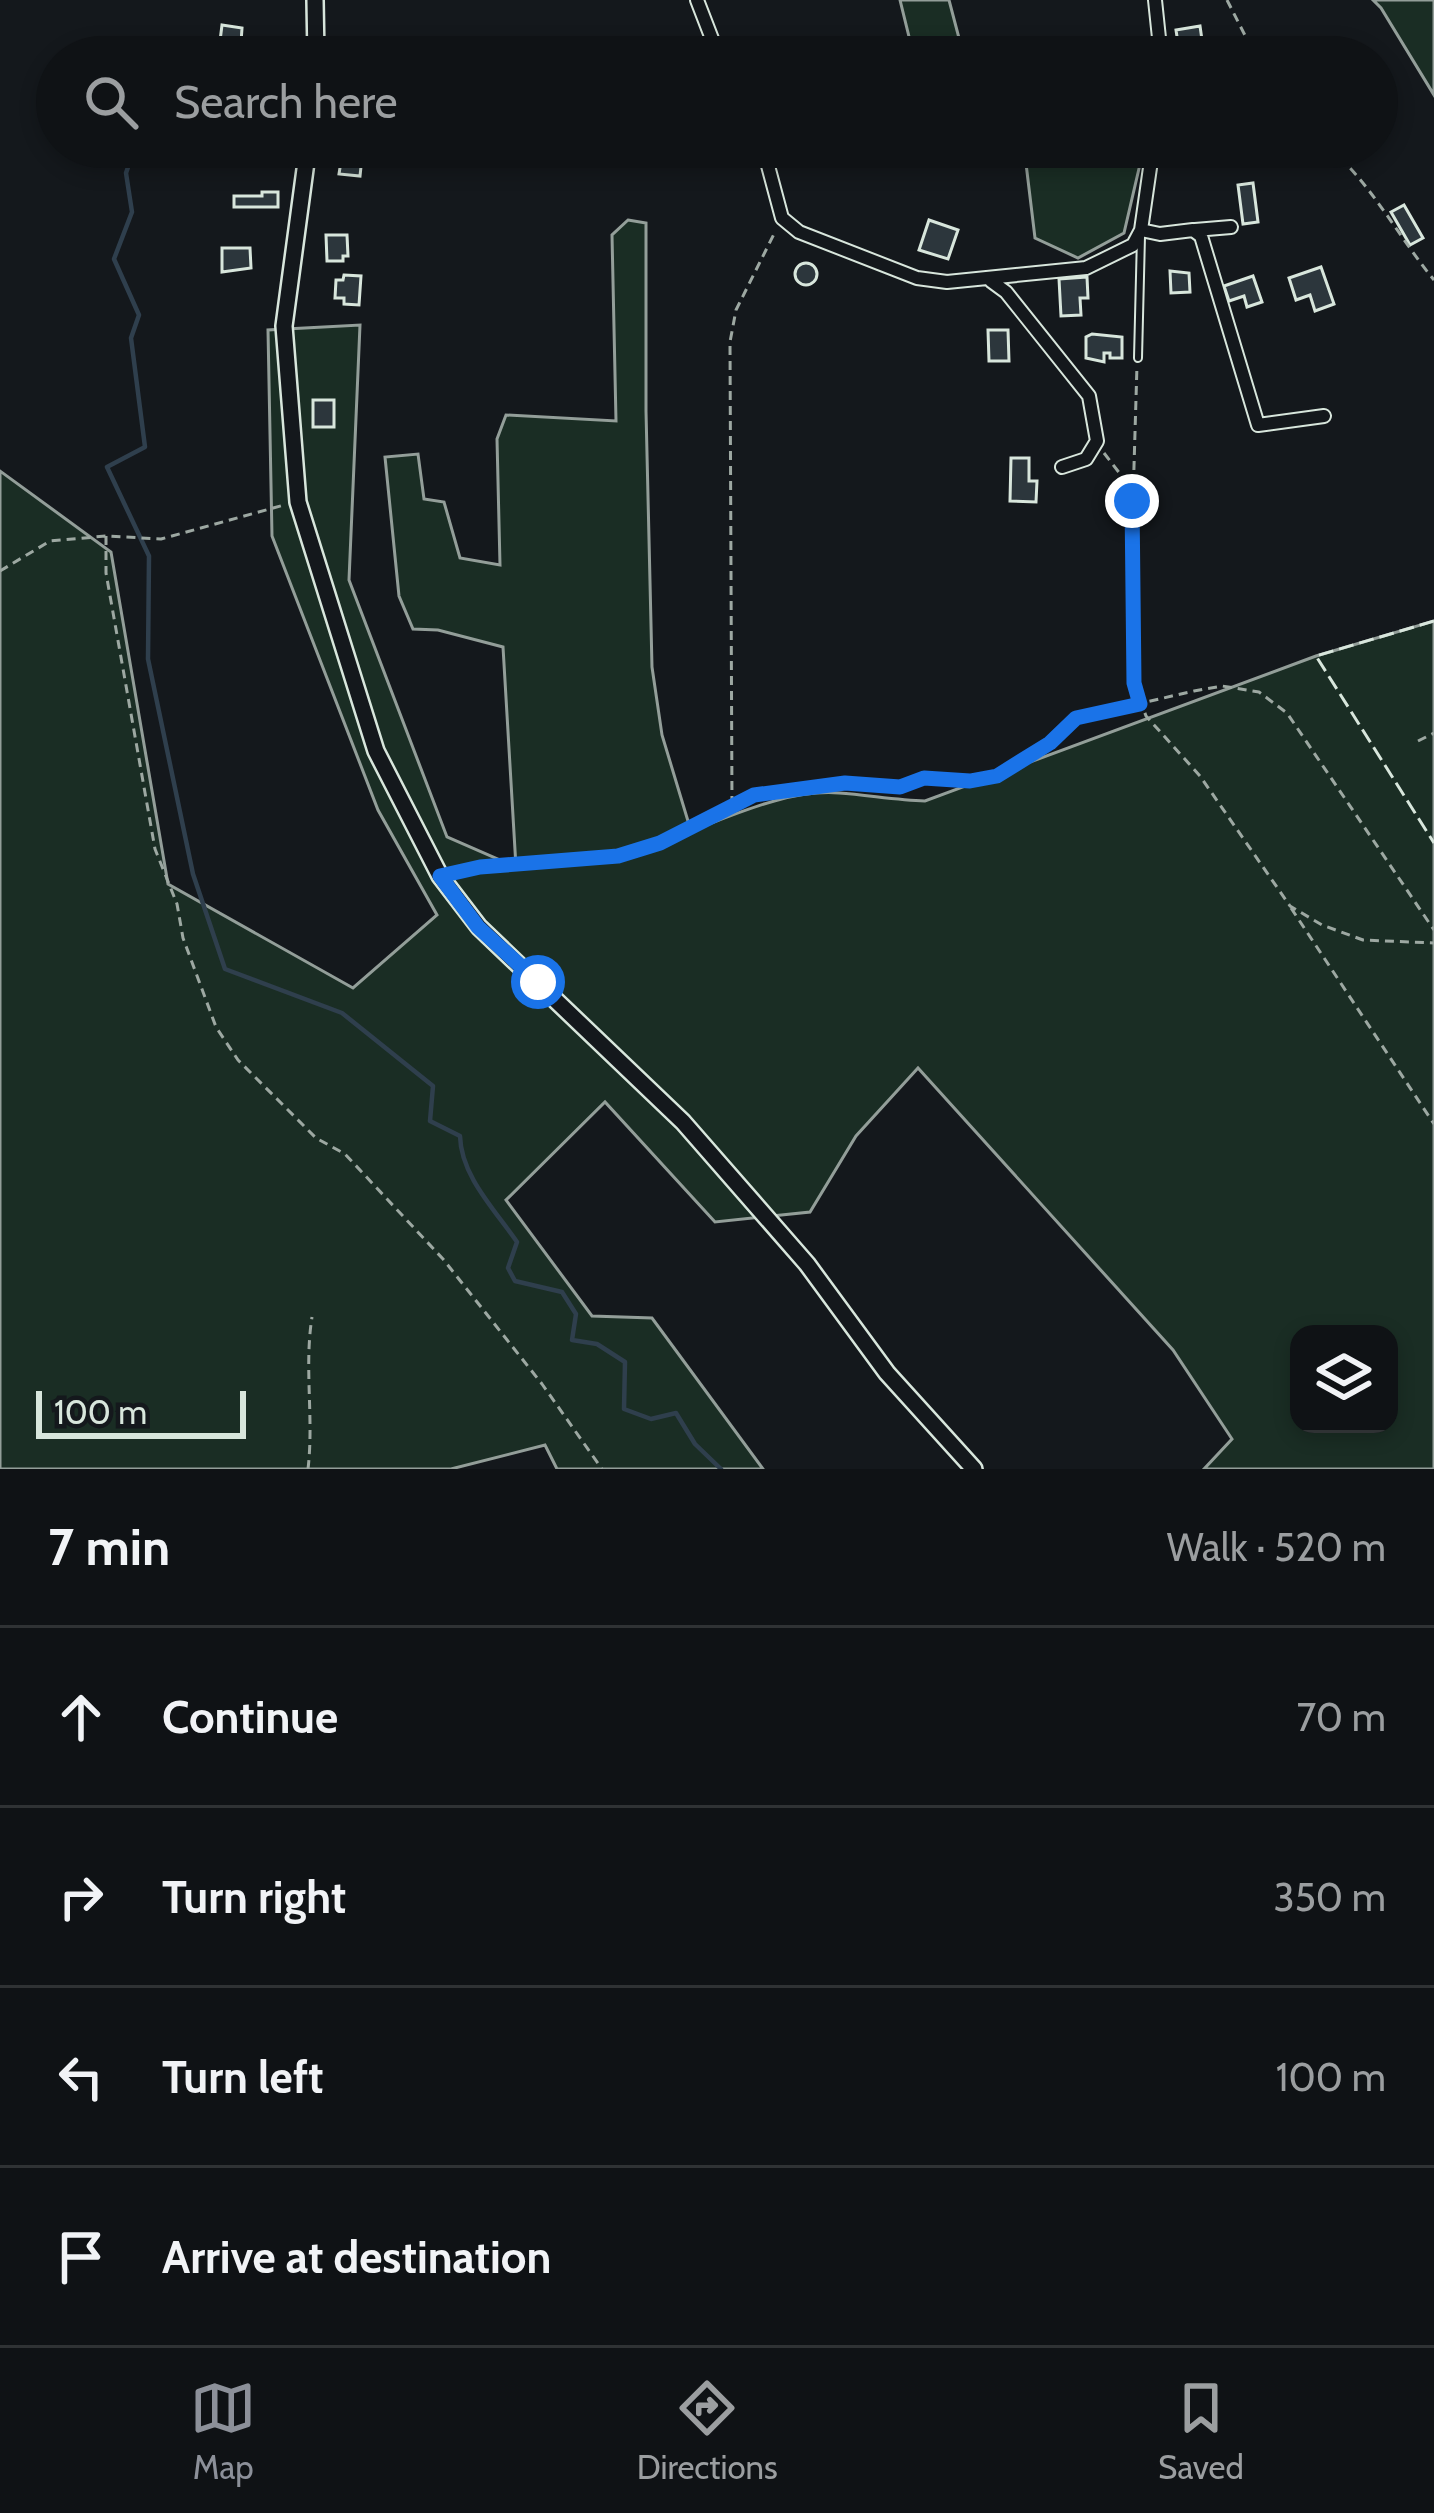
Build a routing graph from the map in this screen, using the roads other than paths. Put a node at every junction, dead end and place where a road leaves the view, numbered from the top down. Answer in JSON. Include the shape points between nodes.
{"nodes":[{"id":1,"x":315,"y":0,"type":"edge"},
{"id":2,"x":697,"y":0,"type":"edge"},
{"id":3,"x":1155,"y":0,"type":"edge"},
{"id":4,"x":316,"y":36,"type":"edge"},
{"id":5,"x":711,"y":36,"type":"edge"},
{"id":6,"x":1159,"y":36,"type":"edge"},
{"id":7,"x":305,"y":168,"type":"edge"},
{"id":8,"x":769,"y":168,"type":"edge"},
{"id":9,"x":1150,"y":168,"type":"edge"},
{"id":10,"x":1231,"y":227,"type":"dead end"},
{"id":11,"x":1141,"y":230,"type":"junction"},
{"id":12,"x":1193,"y":230,"type":"junction"},
{"id":13,"x":991,"y":281,"type":"junction"},
{"id":14,"x":1138,"y":358,"type":"road end"},
{"id":15,"x":1324,"y":416,"type":"dead end"},
{"id":16,"x":1062,"y":467,"type":"dead end"},
{"id":17,"x":974,"y":1469,"type":"edge"}],
"edges":[{"from":1,"to":4,"type":"street"},
{"from":2,"to":5,"type":"street"},
{"from":3,"to":6,"type":"street"},
{"from":7,"to":17,"type":"street","via":[[284,326],[298,502],[376,752],[440,876],[478,927],[683,1122]]},
{"from":8,"to":13,"type":"street","via":[[782,218],[800,232],[917,278]]},
{"from":9,"to":11,"type":"street"},
{"from":10,"to":12,"type":"street"},
{"from":11,"to":12,"type":"street"},
{"from":11,"to":13,"type":"street","via":[[1133,245],[1085,268]]},
{"from":11,"to":14,"type":"lane"},
{"from":12,"to":15,"type":"street","via":[[1206,245],[1258,425]]},
{"from":13,"to":16,"type":"street","via":[[1089,396],[1097,441],[1086,459]]}]}
